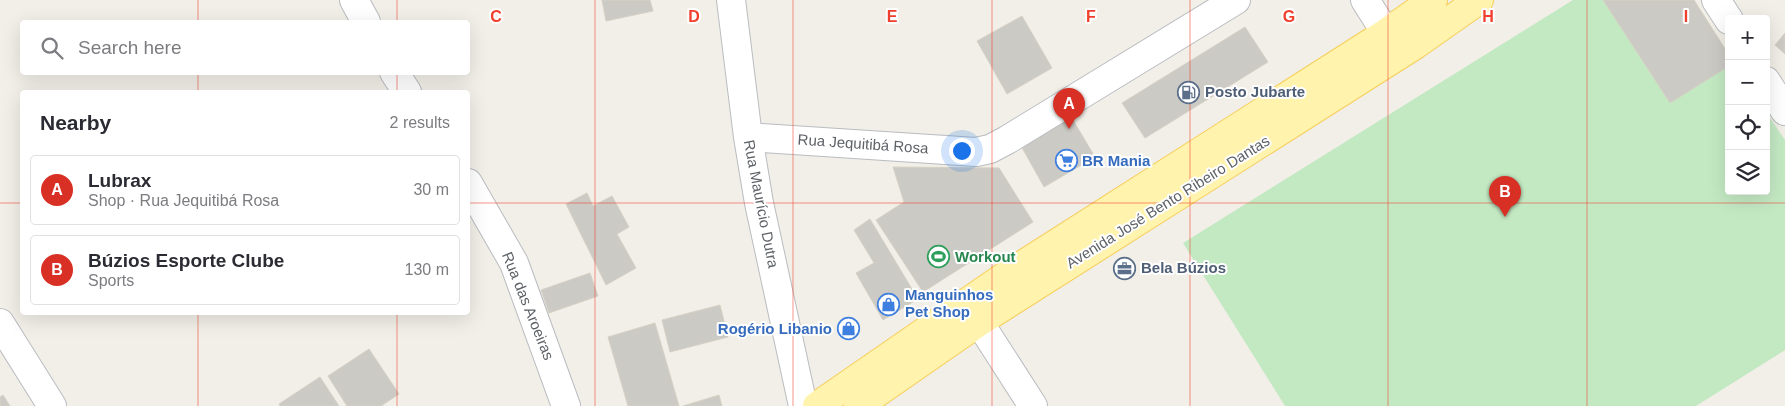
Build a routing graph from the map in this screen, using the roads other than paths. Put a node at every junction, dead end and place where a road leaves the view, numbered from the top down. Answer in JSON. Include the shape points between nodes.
{"nodes":[{"id":1,"x":354,"y":0,"type":"edge"},
{"id":2,"x":731,"y":0,"type":"edge"},
{"id":3,"x":1236,"y":0,"type":"edge"},
{"id":4,"x":1365,"y":0,"type":"edge"},
{"id":5,"x":1433,"y":0,"type":"edge"},
{"id":6,"x":1480,"y":0,"type":"edge"},
{"id":7,"x":1716,"y":0,"type":"edge"},
{"id":8,"x":1726,"y":15,"type":"edge"},
{"id":9,"x":365,"y":20,"type":"edge"},
{"id":10,"x":1386,"y":33,"type":"junction"},
{"id":11,"x":396,"y":75,"type":"edge"},
{"id":12,"x":1770,"y":87,"type":"edge"},
{"id":13,"x":407,"y":90,"type":"edge"},
{"id":14,"x":1785,"y":111,"type":"edge"},
{"id":15,"x":748,"y":137,"type":"junction"},
{"id":16,"x":470,"y":186,"type":"edge"},
{"id":17,"x":979,"y":322,"type":"junction"},
{"id":18,"x":0,"y":323,"type":"edge"},
{"id":19,"x":52,"y":406,"type":"edge"},
{"id":20,"x":566,"y":406,"type":"edge"},
{"id":21,"x":803,"y":406,"type":"edge"},
{"id":22,"x":817,"y":406,"type":"edge"},
{"id":23,"x":858,"y":406,"type":"edge"},
{"id":24,"x":1033,"y":406,"type":"edge"}],
"edges":[{"from":1,"to":9,"type":"street"},
{"from":2,"to":15,"type":"street","name":"Rua Maurício Dutra"},
{"from":3,"to":15,"type":"street","name":"Rua Jequitibá Rosa","via":[[990,149],[976,152]]},
{"from":4,"to":10,"type":"street"},
{"from":5,"to":10,"type":"main road","name":"Avenida José Bento Ribeiro Dantas"},
{"from":6,"to":17,"type":"main road","name":"Avenida José Bento Ribeiro Dantas","via":[[1415,45]]},
{"from":7,"to":8,"type":"street"},
{"from":10,"to":22,"type":"main road","name":"Avenida José Bento Ribeiro Dantas","via":[[1005,276]]},
{"from":11,"to":13,"type":"street"},
{"from":12,"to":14,"type":"street"},
{"from":15,"to":21,"type":"street","name":"Rua Maurício Dutra"},
{"from":16,"to":20,"type":"street","name":"Rua das Aroeiras","via":[[514,263]]},
{"from":17,"to":23,"type":"main road","name":"Avenida José Bento Ribeiro Dantas"},
{"from":17,"to":24,"type":"street"},
{"from":18,"to":19,"type":"street"}]}
